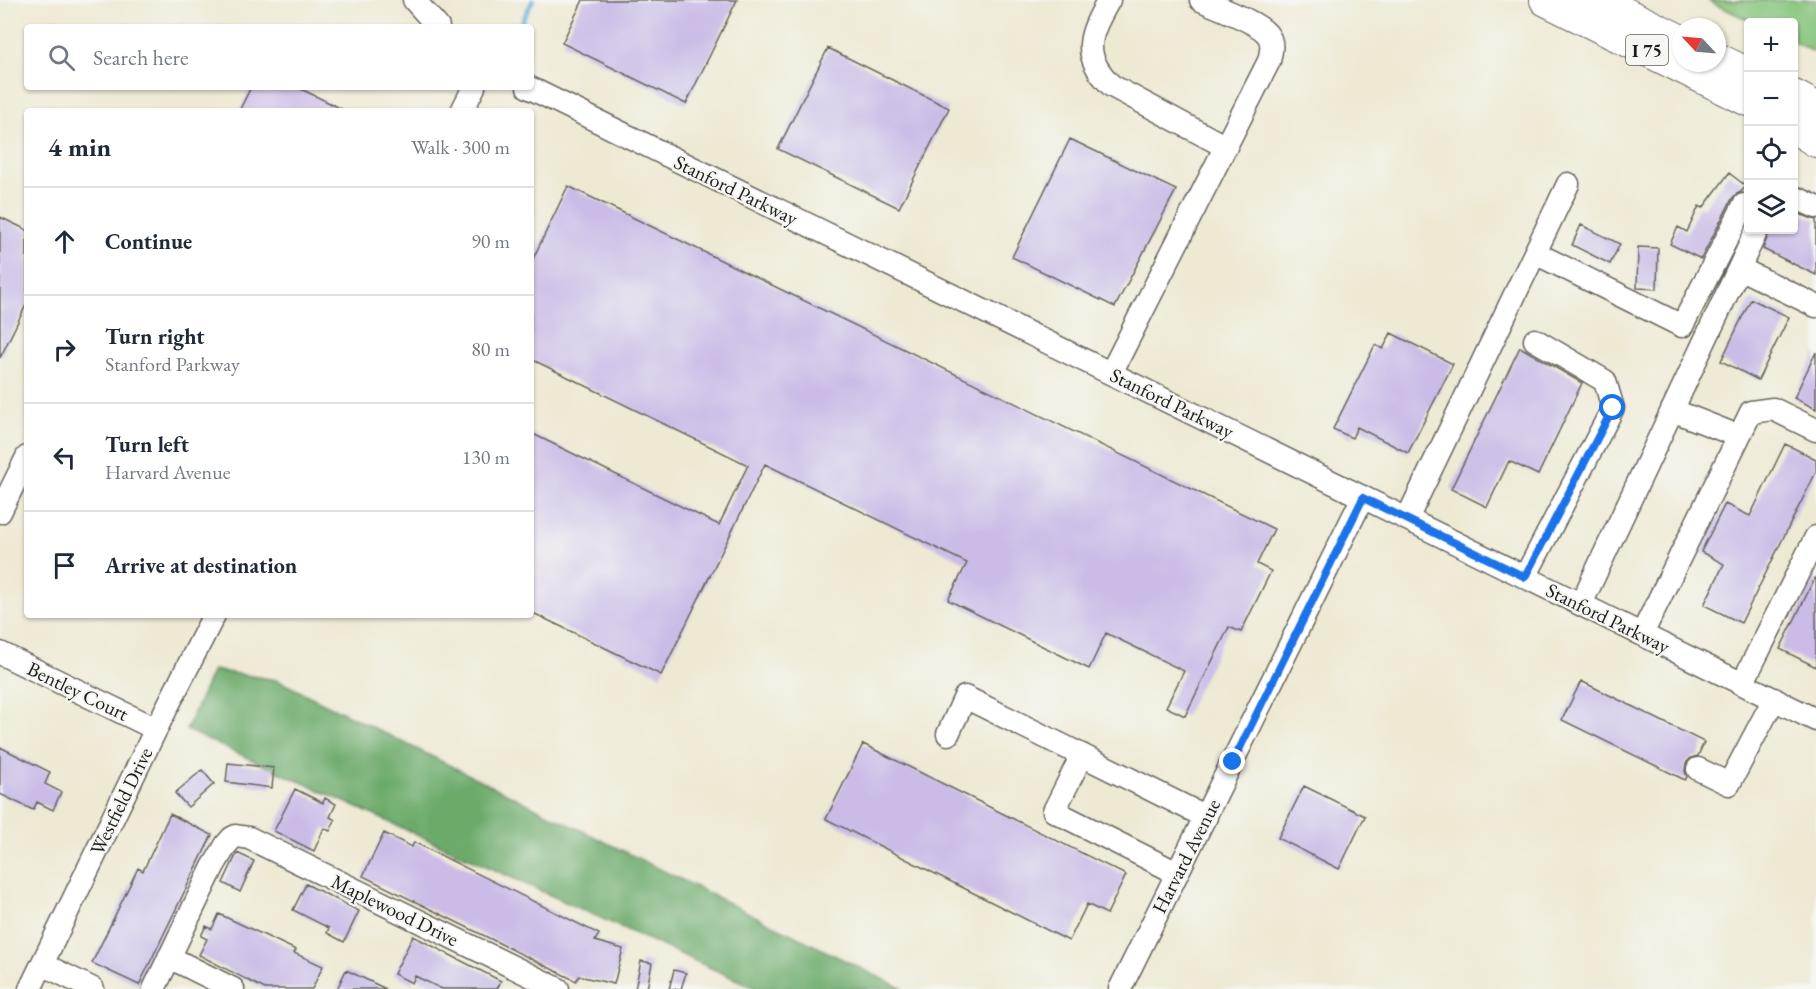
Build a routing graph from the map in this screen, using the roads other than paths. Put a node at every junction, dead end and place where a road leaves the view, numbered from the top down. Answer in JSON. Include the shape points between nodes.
{"nodes":[{"id":1,"x":414,"y":0,"type":"edge"},
{"id":2,"x":1109,"y":0,"type":"edge"},
{"id":3,"x":1201,"y":0,"type":"edge"},
{"id":4,"x":1546,"y":0,"type":"edge"},
{"id":5,"x":1597,"y":0,"type":"edge"},
{"id":6,"x":435,"y":24,"type":"edge"},
{"id":7,"x":1672,"y":37,"type":"edge"},
{"id":8,"x":1726,"y":65,"type":"edge"},
{"id":9,"x":1744,"y":77,"type":"edge"},
{"id":10,"x":1744,"y":78,"type":"edge"},
{"id":11,"x":472,"y":90,"type":"edge"},
{"id":12,"x":534,"y":90,"type":"edge"},
{"id":13,"x":1798,"y":90,"type":"edge"},
{"id":14,"x":1816,"y":96,"type":"edge"},
{"id":15,"x":1798,"y":98,"type":"edge"},
{"id":16,"x":464,"y":108,"type":"edge"},
{"id":17,"x":1816,"y":108,"type":"edge"},
{"id":18,"x":1798,"y":125,"type":"edge"},
{"id":19,"x":1798,"y":130,"type":"edge"},
{"id":20,"x":1816,"y":134,"type":"edge"},
{"id":21,"x":1816,"y":141,"type":"edge"},
{"id":22,"x":1226,"y":147,"type":"junction"},
{"id":23,"x":1568,"y":184,"type":"dead end"},
{"id":24,"x":1798,"y":199,"type":"edge"},
{"id":25,"x":1744,"y":204,"type":"dead end"},
{"id":26,"x":1816,"y":207,"type":"edge"},
{"id":27,"x":1755,"y":234,"type":"edge"},
{"id":28,"x":1535,"y":253,"type":"junction"},
{"id":29,"x":1739,"y":268,"type":"junction"},
{"id":30,"x":1816,"y":306,"type":"edge"},
{"id":31,"x":1535,"y":340,"type":"dead end"},
{"id":32,"x":1110,"y":373,"type":"junction"},
{"id":33,"x":1672,"y":410,"type":"junction"},
{"id":34,"x":1816,"y":430,"type":"edge"},
{"id":35,"x":1738,"y":436,"type":"junction"},
{"id":36,"x":24,"y":463,"type":"edge"},
{"id":37,"x":1363,"y":498,"type":"junction"},
{"id":38,"x":0,"y":512,"type":"edge"},
{"id":39,"x":1407,"y":519,"type":"junction"},
{"id":40,"x":1816,"y":537,"type":"edge"},
{"id":41,"x":1525,"y":577,"type":"junction"},
{"id":42,"x":1581,"y":604,"type":"junction"},
{"id":43,"x":212,"y":618,"type":"edge"},
{"id":44,"x":1642,"y":634,"type":"junction"},
{"id":45,"x":0,"y":653,"type":"edge"},
{"id":46,"x":1742,"y":684,"type":"junction"},
{"id":47,"x":1774,"y":699,"type":"junction"},
{"id":48,"x":1816,"y":720,"type":"edge"},
{"id":49,"x":156,"y":729,"type":"junction"},
{"id":50,"x":948,"y":734,"type":"dead end"},
{"id":51,"x":1082,"y":755,"type":"junction"},
{"id":52,"x":1698,"y":769,"type":"dead end"},
{"id":53,"x":1206,"y":817,"type":"junction"},
{"id":54,"x":1177,"y":873,"type":"junction"},
{"id":55,"x":170,"y":957,"type":"junction"},
{"id":56,"x":42,"y":964,"type":"junction"},
{"id":57,"x":30,"y":989,"type":"edge"},
{"id":58,"x":93,"y":989,"type":"edge"},
{"id":59,"x":154,"y":989,"type":"edge"},
{"id":60,"x":233,"y":989,"type":"edge"},
{"id":61,"x":558,"y":989,"type":"edge"},
{"id":62,"x":1120,"y":989,"type":"edge"}],
"edges":[{"from":1,"to":6,"type":"street"},
{"from":2,"to":22,"type":"street","via":[[1092,34],[1091,54],[1099,73],[1112,86]]},
{"from":3,"to":22,"type":"street","via":[[1257,26],[1268,35],[1272,48]]},
{"from":4,"to":10,"type":"highway","number":"I 75"},
{"from":5,"to":7,"type":"highway","number":"I 75"},
{"from":8,"to":9,"type":"highway","number":"I 75"},
{"from":11,"to":16,"type":"street"},
{"from":12,"to":32,"type":"street","name":"Stanford Parkway"},
{"from":13,"to":14,"type":"highway"},
{"from":15,"to":17,"type":"highway"},
{"from":18,"to":20,"type":"highway"},
{"from":19,"to":21,"type":"highway"},
{"from":22,"to":32,"type":"street"},
{"from":23,"to":28,"type":"street"},
{"from":24,"to":26,"type":"street"},
{"from":25,"to":28,"type":"street","via":[[1682,326]]},
{"from":27,"to":29,"type":"street"},
{"from":28,"to":39,"type":"street"},
{"from":29,"to":30,"type":"street"},
{"from":29,"to":33,"type":"street"},
{"from":31,"to":41,"type":"street","via":[[1605,381],[1613,408]]},
{"from":32,"to":37,"type":"street","name":"Stanford Parkway"},
{"from":33,"to":35,"type":"street"},
{"from":33,"to":42,"type":"street"},
{"from":34,"to":35,"type":"street","via":[[1773,409],[1751,412]]},
{"from":35,"to":44,"type":"street"},
{"from":36,"to":38,"type":"street"},
{"from":37,"to":39,"type":"street","name":"Stanford Parkway"},
{"from":37,"to":53,"type":"street","name":"Harvard Avenue"},
{"from":39,"to":41,"type":"street","name":"Stanford Parkway"},
{"from":40,"to":46,"type":"street"},
{"from":41,"to":42,"type":"street","name":"Stanford Parkway"},
{"from":42,"to":44,"type":"street","name":"Stanford Parkway"},
{"from":43,"to":49,"type":"street","name":"Westfield Drive"},
{"from":44,"to":46,"type":"street","name":"Stanford Parkway"},
{"from":45,"to":49,"type":"street","name":"Bentley Court"},
{"from":46,"to":47,"type":"street","name":"Stanford Parkway"},
{"from":47,"to":48,"type":"street","name":"Stanford Parkway"},
{"from":47,"to":52,"type":"street","via":[[1729,784]]},
{"from":49,"to":56,"type":"street","name":"Westfield Drive"},
{"from":50,"to":51,"type":"street","via":[[965,697]]},
{"from":51,"to":53,"type":"street"},
{"from":51,"to":54,"type":"street","via":[[1054,811]]},
{"from":53,"to":54,"type":"street","name":"Harvard Avenue"},
{"from":54,"to":62,"type":"street","name":"Harvard Avenue"},
{"from":55,"to":59,"type":"street"},
{"from":55,"to":60,"type":"street"},
{"from":55,"to":61,"type":"street","name":"Maplewood Drive","via":[[213,867],[236,836],[249,838]]},
{"from":56,"to":57,"type":"street","name":"Westfield Drive"},
{"from":56,"to":58,"type":"street"}]}
